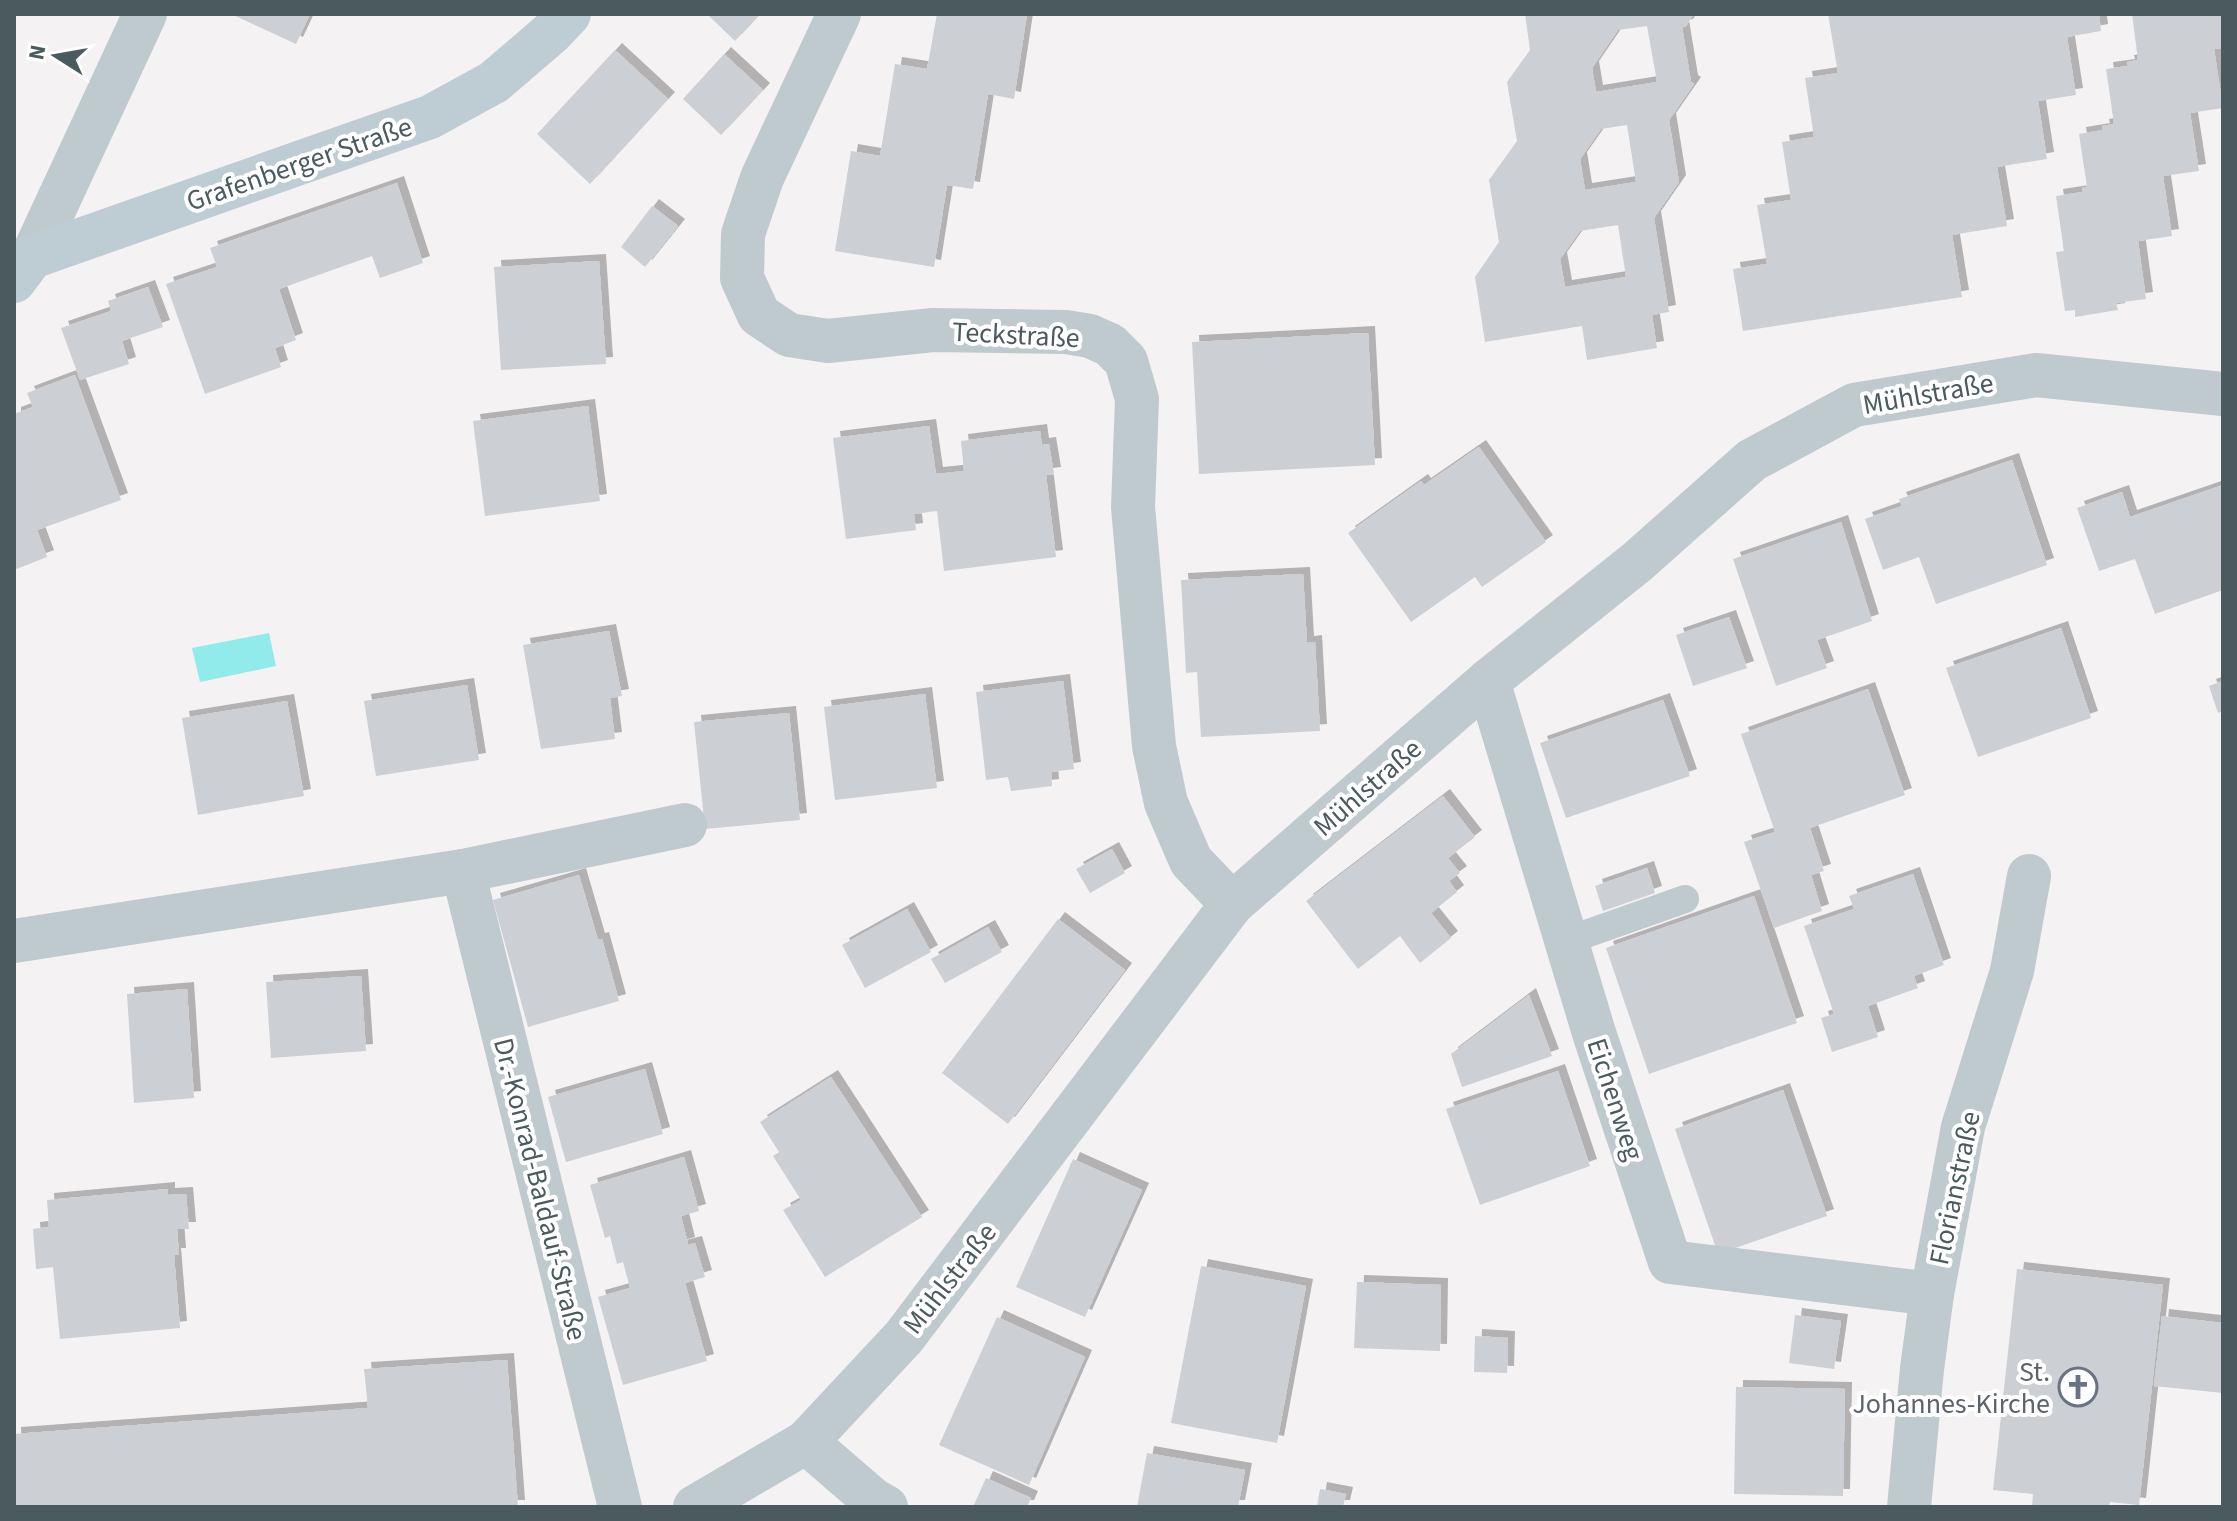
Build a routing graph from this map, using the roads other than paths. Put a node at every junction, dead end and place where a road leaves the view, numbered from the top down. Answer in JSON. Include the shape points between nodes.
{"nodes":[{"id":1,"x":145,"y":14,"type":"edge"},
{"id":2,"x":569,"y":14,"type":"edge"},
{"id":3,"x":839,"y":14,"type":"edge"},
{"id":4,"x":23,"y":269,"type":"edge"},
{"id":5,"x":2223,"y":394,"type":"edge"},
{"id":6,"x":1488,"y":681,"type":"junction"},
{"id":7,"x":685,"y":825,"type":"dead end"},
{"id":8,"x":463,"y":871,"type":"junction"},
{"id":9,"x":2029,"y":876,"type":"dead end"},
{"id":10,"x":1685,"y":899,"type":"dead end"},
{"id":11,"x":1232,"y":904,"type":"junction"},
{"id":12,"x":14,"y":941,"type":"edge"},
{"id":13,"x":1566,"y":941,"type":"junction"},
{"id":14,"x":1932,"y":1294,"type":"junction"},
{"id":15,"x":806,"y":1442,"type":"junction"},
{"id":16,"x":620,"y":1507,"type":"edge"},
{"id":17,"x":695,"y":1507,"type":"edge"},
{"id":18,"x":886,"y":1507,"type":"edge"},
{"id":19,"x":1909,"y":1507,"type":"edge"}],
"edges":[{"from":1,"to":4,"type":"street"},
{"from":2,"to":4,"type":"street","name":"Grafenberger Straße","via":[[494,82],[430,117]]},
{"from":3,"to":11,"type":"street","name":"Teckstraße","via":[[762,178],[743,234],[742,278],[753,303],[759,315],[789,335],[828,341],[933,330],[1066,332],[1110,345],[1126,361],[1137,399],[1133,507],[1154,746],[1166,803],[1191,861]]},
{"from":5,"to":6,"type":"street","name":"Mühlstraße","via":[[2036,375],[1854,405],[1752,460],[1637,562]]},
{"from":6,"to":11,"type":"street","name":"Mühlstraße"},
{"from":6,"to":13,"type":"street","name":"Eichenweg"},
{"from":7,"to":8,"type":"street"},
{"from":8,"to":12,"type":"street"},
{"from":8,"to":16,"type":"street","name":"Dr.-Konrad-Baldauf-Straße"},
{"from":9,"to":14,"type":"street","name":"Florianstraße","via":[[2012,971],[1963,1127]]},
{"from":10,"to":13,"type":"lane"},
{"from":11,"to":15,"type":"street","name":"Mühlstraße","via":[[904,1337]]},
{"from":13,"to":14,"type":"street","name":"Eichenweg","via":[[1670,1262]]},
{"from":14,"to":19,"type":"street","name":"Florianstraße"},
{"from":15,"to":17,"type":"street","name":"Mühlstraße"},
{"from":15,"to":18,"type":"street"}]}
